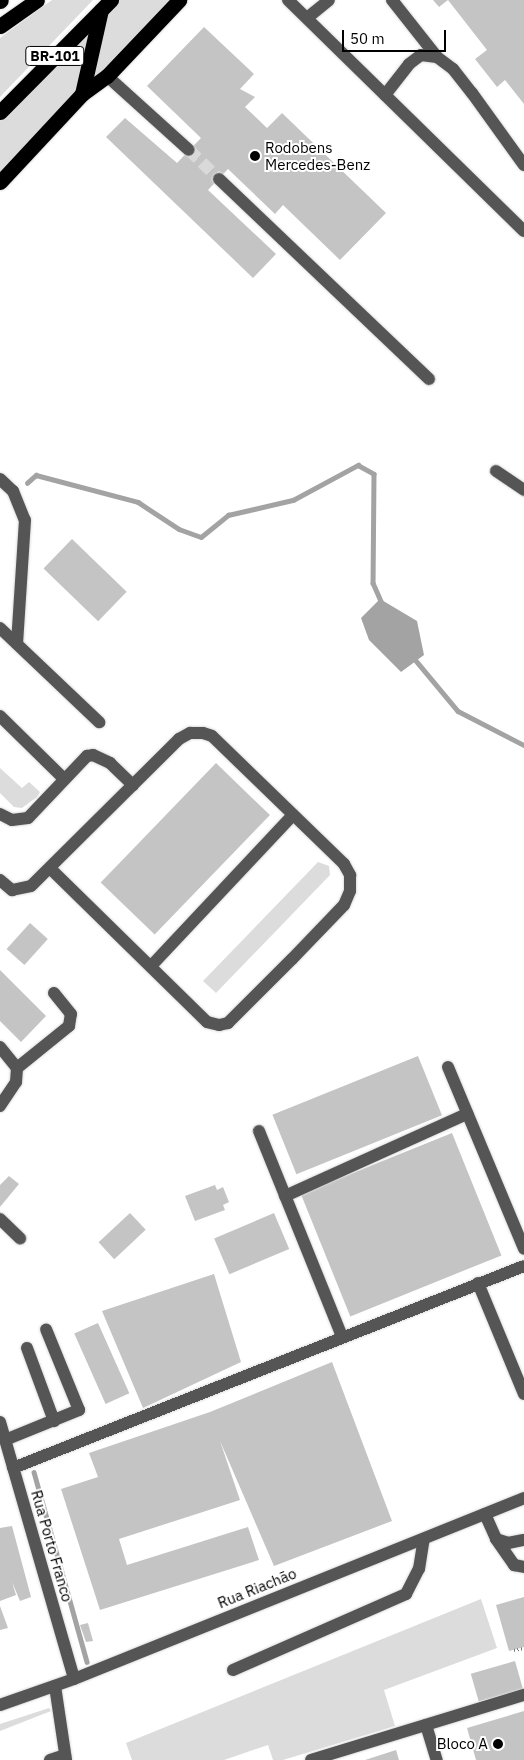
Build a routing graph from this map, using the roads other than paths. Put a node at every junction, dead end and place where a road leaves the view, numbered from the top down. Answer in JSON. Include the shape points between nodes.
{"nodes":[{"id":1,"x":37,"y":0,"type":"edge"},
{"id":2,"x":179,"y":0,"type":"edge"},
{"id":3,"x":288,"y":0,"type":"edge"},
{"id":4,"x":329,"y":0,"type":"edge"},
{"id":5,"x":392,"y":0,"type":"edge"},
{"id":6,"x":106,"y":5,"type":"edge"},
{"id":7,"x":307,"y":18,"type":"junction"},
{"id":8,"x":0,"y":26,"type":"edge"},
{"id":9,"x":437,"y":57,"type":"junction"},
{"id":10,"x":107,"y":76,"type":"junction"},
{"id":11,"x":82,"y":94,"type":"junction"},
{"id":12,"x":385,"y":95,"type":"junction"},
{"id":13,"x":0,"y":112,"type":"edge"},
{"id":14,"x":189,"y":150,"type":"tunnel mouth"},
{"id":15,"x":524,"y":165,"type":"edge"},
{"id":16,"x":219,"y":179,"type":"tunnel mouth"},
{"id":17,"x":0,"y":182,"type":"edge"},
{"id":18,"x":524,"y":231,"type":"edge"},
{"id":19,"x":430,"y":379,"type":"dead end"},
{"id":20,"x":496,"y":471,"type":"dead end"},
{"id":21,"x":0,"y":479,"type":"edge"},
{"id":22,"x":524,"y":490,"type":"edge"},
{"id":23,"x":0,"y":628,"type":"edge"},
{"id":24,"x":17,"y":644,"type":"junction"},
{"id":25,"x":0,"y":716,"type":"edge"},
{"id":26,"x":99,"y":722,"type":"dead end"},
{"id":27,"x":64,"y":779,"type":"junction"},
{"id":28,"x":134,"y":785,"type":"junction"},
{"id":29,"x":0,"y":814,"type":"edge"},
{"id":30,"x":293,"y":815,"type":"junction"},
{"id":31,"x":52,"y":869,"type":"junction"},
{"id":32,"x":0,"y":880,"type":"edge"},
{"id":33,"x":152,"y":965,"type":"junction"},
{"id":34,"x":54,"y":993,"type":"dead end"},
{"id":35,"x":0,"y":1047,"type":"edge"},
{"id":36,"x":16,"y":1068,"type":"junction"},
{"id":37,"x":448,"y":1068,"type":"dead end"},
{"id":38,"x":0,"y":1106,"type":"edge"},
{"id":39,"x":467,"y":1114,"type":"junction"},
{"id":40,"x":259,"y":1131,"type":"dead end"},
{"id":41,"x":285,"y":1196,"type":"junction"},
{"id":42,"x":0,"y":1220,"type":"edge"},
{"id":43,"x":20,"y":1238,"type":"dead end"},
{"id":44,"x":524,"y":1249,"type":"edge"},
{"id":45,"x":524,"y":1266,"type":"edge"},
{"id":46,"x":478,"y":1283,"type":"junction"},
{"id":47,"x":46,"y":1329,"type":"dead end"},
{"id":48,"x":342,"y":1336,"type":"junction"},
{"id":49,"x":27,"y":1348,"type":"dead end"},
{"id":50,"x":524,"y":1394,"type":"edge"},
{"id":51,"x":54,"y":1421,"type":"junction"},
{"id":52,"x":0,"y":1422,"type":"edge"},
{"id":53,"x":5,"y":1440,"type":"junction"},
{"id":54,"x":13,"y":1468,"type":"junction"},
{"id":55,"x":524,"y":1498,"type":"edge"},
{"id":56,"x":484,"y":1514,"type":"junction"},
{"id":57,"x":424,"y":1539,"type":"junction"},
{"id":58,"x":496,"y":1539,"type":"junction"},
{"id":59,"x":524,"y":1540,"type":"edge"},
{"id":60,"x":524,"y":1567,"type":"edge"},
{"id":61,"x":233,"y":1670,"type":"dead end"},
{"id":62,"x":74,"y":1679,"type":"junction"},
{"id":63,"x":55,"y":1686,"type":"junction"},
{"id":64,"x":524,"y":1695,"type":"edge"},
{"id":65,"x":0,"y":1705,"type":"edge"},
{"id":66,"x":426,"y":1725,"type":"junction"},
{"id":67,"x":66,"y":1758,"type":"edge"},
{"id":68,"x":50,"y":1760,"type":"edge"},
{"id":69,"x":311,"y":1760,"type":"edge"},
{"id":70,"x":437,"y":1760,"type":"edge"}],
"edges":[{"from":1,"to":8,"type":"highway"},
{"from":2,"to":10,"type":"highway"},
{"from":3,"to":7,"type":"street"},
{"from":4,"to":7,"type":"street"},
{"from":5,"to":9,"type":"street"},
{"from":6,"to":11,"type":"highway"},
{"from":6,"to":13,"type":"highway","number":"BR-101"},
{"from":7,"to":12,"type":"street"},
{"from":9,"to":12,"type":"street","via":[[421,55],[409,64]]},
{"from":9,"to":15,"type":"street","via":[[468,87]]},
{"from":10,"to":11,"type":"highway"},
{"from":10,"to":14,"type":"street"},
{"from":11,"to":17,"type":"highway"},
{"from":12,"to":18,"type":"street"},
{"from":16,"to":19,"type":"street"},
{"from":20,"to":22,"type":"street"},
{"from":21,"to":24,"type":"street","via":[[13,491],[24,520]]},
{"from":23,"to":24,"type":"street"},
{"from":24,"to":26,"type":"street"},
{"from":25,"to":27,"type":"street"},
{"from":27,"to":28,"type":"street","via":[[87,756],[93,755],[110,764]]},
{"from":27,"to":29,"type":"street","via":[[28,818],[12,820]]},
{"from":28,"to":30,"type":"street","via":[[179,739],[190,733],[203,733],[212,736]]},
{"from":28,"to":31,"type":"street"},
{"from":30,"to":33,"type":"street"},
{"from":30,"to":33,"type":"street","via":[[344,864],[350,875],[350,891],[344,905],[228,1023],[208,1022]]},
{"from":31,"to":32,"type":"street","via":[[21,890],[12,890]]},
{"from":31,"to":33,"type":"street"},
{"from":34,"to":36,"type":"street","via":[[71,1014],[69,1026]]},
{"from":35,"to":36,"type":"street"},
{"from":36,"to":38,"type":"street","via":[[16,1082]]},
{"from":37,"to":39,"type":"street"},
{"from":39,"to":41,"type":"street"},
{"from":39,"to":44,"type":"street"},
{"from":40,"to":41,"type":"street"},
{"from":41,"to":48,"type":"street"},
{"from":42,"to":43,"type":"street"},
{"from":45,"to":46,"type":"street"},
{"from":46,"to":48,"type":"street"},
{"from":46,"to":50,"type":"street"},
{"from":47,"to":51,"type":"street","via":[[80,1405],[75,1413]]},
{"from":48,"to":54,"type":"street"},
{"from":49,"to":51,"type":"street"},
{"from":51,"to":53,"type":"street"},
{"from":52,"to":53,"type":"street","name":"Rua Porto Franco"},
{"from":53,"to":54,"type":"street","name":"Rua Porto Franco"},
{"from":54,"to":62,"type":"street","name":"Rua Porto Franco"},
{"from":55,"to":56,"type":"street","name":"Rua Riachão"},
{"from":56,"to":57,"type":"street","name":"Rua Riachão"},
{"from":56,"to":58,"type":"street"},
{"from":57,"to":61,"type":"street","via":[[419,1569],[406,1594]]},
{"from":57,"to":62,"type":"street","name":"Rua Riachão"},
{"from":58,"to":59,"type":"street","via":[[508,1543]]},
{"from":58,"to":60,"type":"street","via":[[514,1565]]},
{"from":62,"to":63,"type":"street","name":"Rua Riachão"},
{"from":63,"to":65,"type":"street","name":"Rua Riachão"},
{"from":63,"to":67,"type":"street"},
{"from":64,"to":66,"type":"street"},
{"from":66,"to":69,"type":"street"},
{"from":66,"to":70,"type":"street"},
{"from":67,"to":68,"type":"street"}]}
